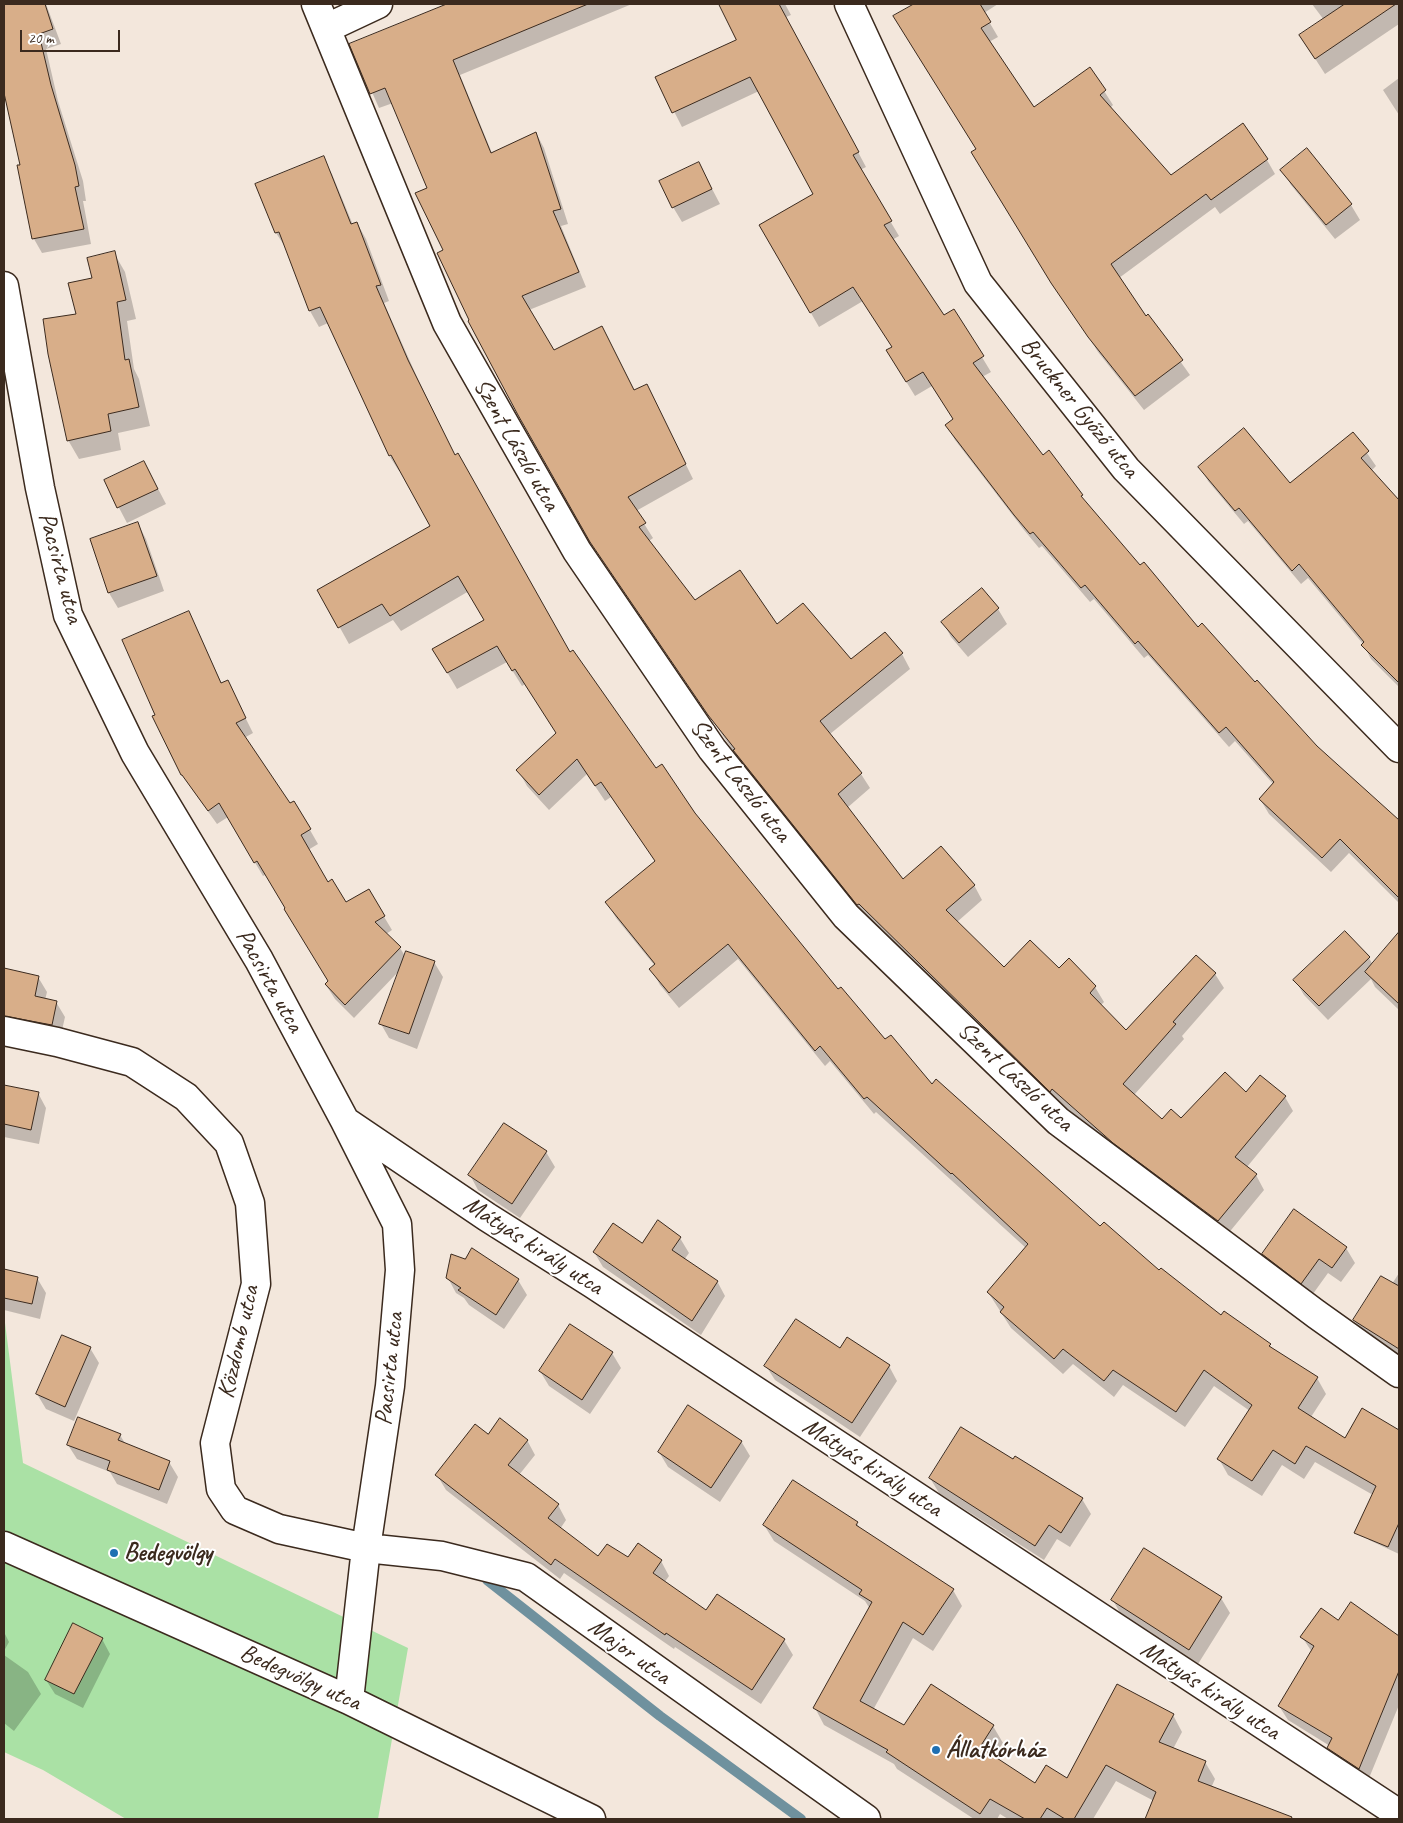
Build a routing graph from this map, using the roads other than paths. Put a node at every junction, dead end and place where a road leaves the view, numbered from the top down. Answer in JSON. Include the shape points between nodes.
{"nodes":[{"id":1,"x":316,"y":4,"type":"edge"},
{"id":2,"x":378,"y":4,"type":"edge"},
{"id":3,"x":849,"y":4,"type":"edge"},
{"id":4,"x":327,"y":28,"type":"junction"},
{"id":5,"x":4,"y":286,"type":"edge"},
{"id":6,"x":1399,"y":748,"type":"edge"},
{"id":7,"x":4,"y":1031,"type":"edge"},
{"id":8,"x":345,"y":1121,"type":"junction"},
{"id":9,"x":1399,"y":1372,"type":"edge"},
{"id":10,"x":4,"y":1546,"type":"edge"},
{"id":11,"x":366,"y":1548,"type":"junction"},
{"id":12,"x":349,"y":1700,"type":"junction"},
{"id":13,"x":1399,"y":1814,"type":"edge"},
{"id":14,"x":592,"y":1819,"type":"edge"},
{"id":15,"x":866,"y":1819,"type":"edge"}],
"edges":[{"from":1,"to":4,"type":"street","name":"Szent László utca"},
{"from":2,"to":4,"type":"street"},
{"from":3,"to":6,"type":"street","name":"Bruckner Győző utca","via":[[978,282],[1126,468]]},
{"from":4,"to":9,"type":"street","name":"Szent László utca","via":[[447,323],[577,551],[724,764],[846,916],[1058,1120],[1316,1314]]},
{"from":5,"to":8,"type":"street","name":"Pacsirta utca","via":[[40,488],[68,615],[135,752],[259,960]]},
{"from":7,"to":11,"type":"street","name":"Közdomb utca","via":[[132,1062],[186,1097],[229,1143],[250,1202],[256,1284],[215,1443],[221,1489],[234,1510],[279,1528]]},
{"from":8,"to":11,"type":"street","name":"Pacsirta utca","via":[[397,1224],[400,1270],[390,1386]]},
{"from":8,"to":13,"type":"street","name":"Mátyás király utca"},
{"from":10,"to":12,"type":"street","name":"Bedegvölgy utca"},
{"from":11,"to":12,"type":"street","name":"Pacsirta utca"},
{"from":11,"to":15,"type":"street","name":"Major utca","via":[[442,1556],[526,1577]]},
{"from":12,"to":14,"type":"street","name":"Bedegvölgy utca"}]}
